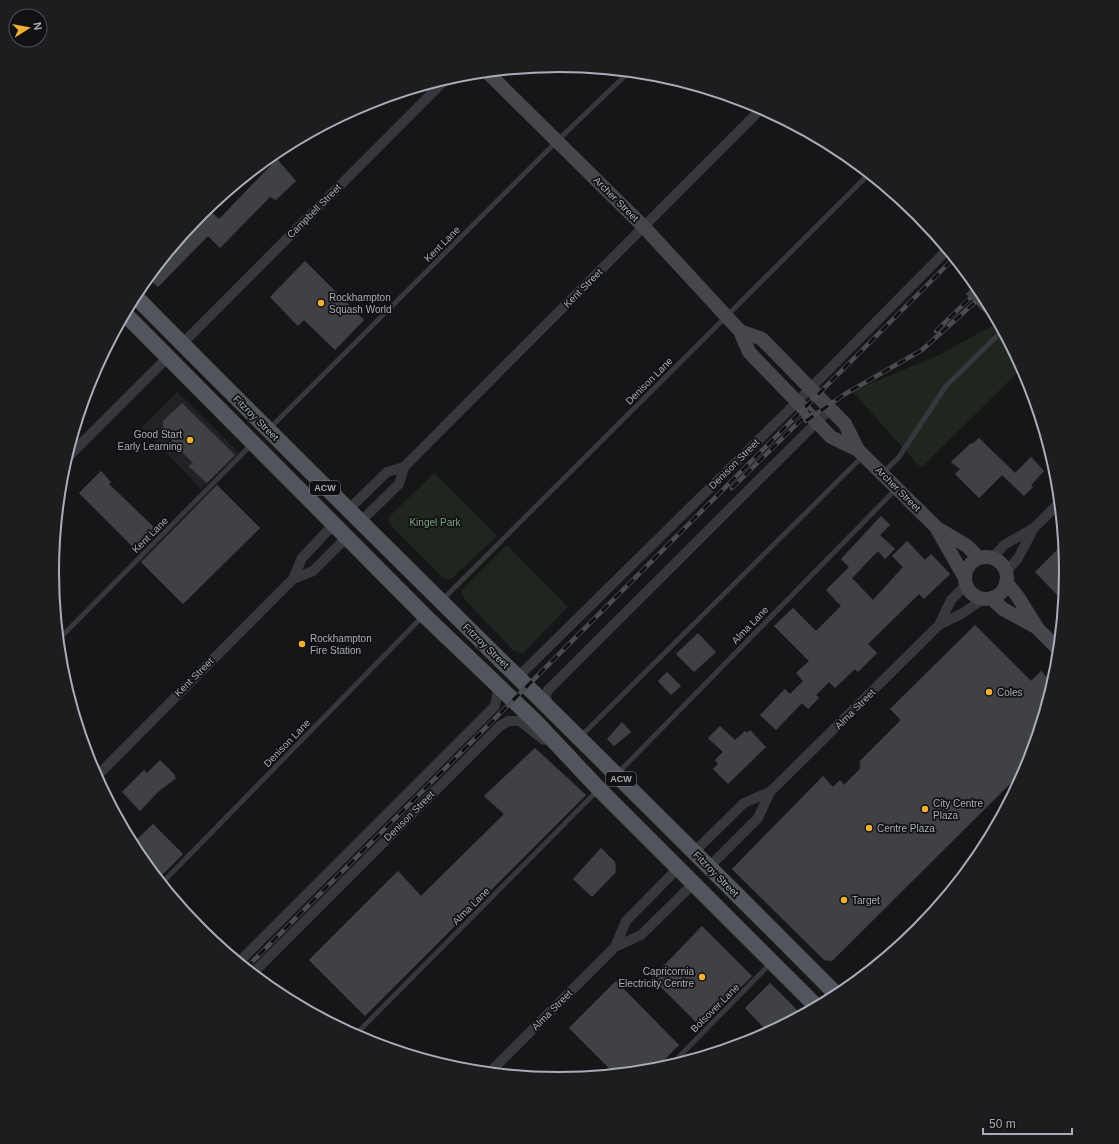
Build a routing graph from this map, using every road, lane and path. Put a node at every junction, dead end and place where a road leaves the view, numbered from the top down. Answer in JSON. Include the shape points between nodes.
{"nodes":[{"id":1,"x":491,"y":76,"type":"edge"},
{"id":2,"x":625,"y":76,"type":"edge"},
{"id":3,"x":438,"y":87,"type":"edge"},
{"id":4,"x":757,"y":113,"type":"edge"},
{"id":5,"x":557,"y":141,"type":"junction"},
{"id":6,"x":866,"y":177,"type":"edge"},
{"id":7,"x":644,"y":227,"type":"junction"},
{"id":8,"x":945,"y":252,"type":"edge"},
{"id":9,"x":139,"y":300,"type":"edge"},
{"id":10,"x":129,"y":318,"type":"edge"},
{"id":11,"x":726,"y":318,"type":"junction"},
{"id":12,"x":740,"y":331,"type":"junction"},
{"id":13,"x":999,"y":334,"type":"edge"},
{"id":14,"x":182,"y":344,"type":"junction"},
{"id":15,"x":168,"y":357,"type":"junction"},
{"id":16,"x":810,"y":388,"type":"junction"},
{"id":17,"x":797,"y":401,"type":"junction"},
{"id":18,"x":830,"y":409,"type":"junction"},
{"id":19,"x":817,"y":422,"type":"junction"},
{"id":20,"x":268,"y":430,"type":"junction"},
{"id":21,"x":253,"y":443,"type":"junction"},
{"id":22,"x":74,"y":452,"type":"edge"},
{"id":23,"x":861,"y":452,"type":"junction"},
{"id":24,"x":404,"y":467,"type":"junction"},
{"id":25,"x":882,"y":474,"type":"junction"},
{"id":26,"x":896,"y":488,"type":"junction"},
{"id":27,"x":1056,"y":506,"type":"edge"},
{"id":28,"x":348,"y":510,"type":"junction"},
{"id":29,"x":360,"y":522,"type":"junction"},
{"id":30,"x":334,"y":524,"type":"junction"},
{"id":31,"x":937,"y":528,"type":"junction"},
{"id":32,"x":1034,"y":528,"type":"junction"},
{"id":33,"x":347,"y":537,"type":"junction"},
{"id":34,"x":986,"y":558,"type":"junction"},
{"id":35,"x":1006,"y":577,"type":"junction"},
{"id":36,"x":293,"y":579,"type":"junction"},
{"id":37,"x":965,"y":581,"type":"junction"},
{"id":38,"x":987,"y":598,"type":"junction"},
{"id":39,"x":440,"y":602,"type":"junction"},
{"id":40,"x":424,"y":615,"type":"junction"},
{"id":41,"x":940,"y":625,"type":"junction"},
{"id":42,"x":1038,"y":629,"type":"junction"},
{"id":43,"x":63,"y":635,"type":"edge"},
{"id":44,"x":1054,"y":645,"type":"edge"},
{"id":45,"x":518,"y":677,"type":"junction"},
{"id":46,"x":499,"y":686,"type":"junction"},
{"id":47,"x":547,"y":706,"type":"junction"},
{"id":48,"x":579,"y":738,"type":"junction"},
{"id":49,"x":577,"y":765,"type":"junction"},
{"id":50,"x":101,"y":772,"type":"edge"},
{"id":51,"x":617,"y":775,"type":"junction"},
{"id":52,"x":599,"y":789,"type":"junction"},
{"id":53,"x":770,"y":793,"type":"junction"},
{"id":54,"x":694,"y":852,"type":"junction"},
{"id":55,"x":709,"y":867,"type":"junction"},
{"id":56,"x":678,"y":868,"type":"junction"},
{"id":57,"x":165,"y":880,"type":"edge"},
{"id":58,"x":694,"y":883,"type":"junction"},
{"id":59,"x":616,"y":947,"type":"junction"},
{"id":60,"x":242,"y":959,"type":"edge"},
{"id":61,"x":772,"y":962,"type":"junction"},
{"id":62,"x":810,"y":967,"type":"junction"},
{"id":63,"x":256,"y":970,"type":"edge"},
{"id":64,"x":839,"y":987,"type":"edge"},
{"id":65,"x":833,"y":991,"type":"edge"},
{"id":66,"x":813,"y":1003,"type":"edge"},
{"id":67,"x":360,"y":1030,"type":"edge"},
{"id":68,"x":678,"y":1058,"type":"edge"},
{"id":69,"x":493,"y":1068,"type":"edge"}],
"edges":[{"from":1,"to":5,"type":"street","name":"Archer Street"},
{"from":2,"to":5,"type":"lane","name":"Kent Lane"},
{"from":3,"to":14,"type":"street","name":"Campbell Street"},
{"from":4,"to":7,"type":"street","name":"Kent Street"},
{"from":5,"to":7,"type":"street","name":"Archer Street"},
{"from":5,"to":20,"type":"lane","name":"Kent Lane"},
{"from":6,"to":11,"type":"lane","name":"Denison Lane"},
{"from":7,"to":11,"type":"street","name":"Archer Street"},
{"from":7,"to":24,"type":"street","name":"Kent Street"},
{"from":8,"to":16,"type":"street","name":"Denison Street"},
{"from":9,"to":14,"type":"main road","name":"Fitzroy Street","number":"ACW"},
{"from":10,"to":15,"type":"main road","name":"Fitzroy Street","number":"ACW"},
{"from":11,"to":12,"type":"street","name":"Archer Street"},
{"from":11,"to":39,"type":"lane","name":"Denison Lane"},
{"from":12,"to":16,"type":"street","name":"Archer Street","via":[[762,339]]},
{"from":12,"to":17,"type":"street","name":"Archer Street","via":[[749,352]]},
{"from":13,"to":25,"type":"lane","via":[[946,386],[899,457]]},
{"from":14,"to":15,"type":"main road"},
{"from":14,"to":20,"type":"main road","name":"Fitzroy Street","number":"ACW"},
{"from":15,"to":21,"type":"main road","name":"Fitzroy Street","number":"ACW"},
{"from":15,"to":22,"type":"street"},
{"from":16,"to":17,"type":"street","name":"Denison Street"},
{"from":16,"to":18,"type":"street","name":"Archer Street"},
{"from":17,"to":19,"type":"street","name":"Archer Street"},
{"from":17,"to":45,"type":"street","name":"Denison Street"},
{"from":18,"to":19,"type":"street"},
{"from":18,"to":23,"type":"street","name":"Archer Street","via":[[845,424]]},
{"from":19,"to":23,"type":"street","name":"Archer Street","via":[[831,436]]},
{"from":19,"to":47,"type":"street","via":[[548,690]]},
{"from":20,"to":28,"type":"main road","name":"Fitzroy Street","number":"ACW"},
{"from":21,"to":30,"type":"main road","name":"Fitzroy Street","number":"ACW"},
{"from":21,"to":43,"type":"lane","name":"Kent Lane"},
{"from":23,"to":25,"type":"street","name":"Archer Street"},
{"from":23,"to":48,"type":"lane"},
{"from":24,"to":28,"type":"street","name":"Kent Street","via":[[387,472]]},
{"from":24,"to":29,"type":"street","name":"Kent Street","via":[[399,484]]},
{"from":25,"to":26,"type":"street","name":"Archer Street"},
{"from":26,"to":31,"type":"street","name":"Archer Street"},
{"from":26,"to":51,"type":"lane","name":"Alma Lane"},
{"from":27,"to":32,"type":"street"},
{"from":28,"to":29,"type":"main road","name":"Fitzroy Street","number":"ACW"},
{"from":28,"to":30,"type":"main road","name":"Kent Street"},
{"from":29,"to":33,"type":"main road","name":"Kent Street"},
{"from":29,"to":39,"type":"main road","name":"Fitzroy Street","number":"ACW"},
{"from":30,"to":33,"type":"main road","name":"Fitzroy Street","number":"ACW"},
{"from":30,"to":36,"type":"street","name":"Kent Street","via":[[302,558]]},
{"from":31,"to":34,"type":"street","name":"Archer Street"},
{"from":31,"to":37,"type":"street","name":"Archer Street"},
{"from":32,"to":34,"type":"street"},
{"from":32,"to":35,"type":"street"},
{"from":33,"to":36,"type":"street","name":"Kent Street","via":[[313,571]]},
{"from":33,"to":40,"type":"main road","name":"Fitzroy Street","number":"ACW"},
{"from":34,"to":35,"type":"street","via":[[998,561]]},
{"from":34,"to":37,"type":"street","via":[[970,563]]},
{"from":35,"to":38,"type":"street","via":[[1001,592]]},
{"from":35,"to":42,"type":"street"},
{"from":36,"to":50,"type":"street","name":"Kent Street"},
{"from":37,"to":38,"type":"street","via":[[973,594]]},
{"from":37,"to":41,"type":"street","name":"Alma Street","via":[[951,600]]},
{"from":38,"to":41,"type":"street","name":"Alma Street"},
{"from":38,"to":42,"type":"street"},
{"from":39,"to":45,"type":"main road","name":"Fitzroy Street","number":"ACW"},
{"from":40,"to":46,"type":"main road","name":"Fitzroy Street","number":"ACW"},
{"from":40,"to":57,"type":"lane","name":"Denison Lane"},
{"from":41,"to":53,"type":"street","name":"Alma Street"},
{"from":42,"to":44,"type":"street"},
{"from":45,"to":47,"type":"main road","name":"Fitzroy Street","number":"ACW"},
{"from":46,"to":49,"type":"main road","name":"Fitzroy Street","number":"ACW"},
{"from":46,"to":60,"type":"street","name":"Denison Street","via":[[495,706]]},
{"from":47,"to":48,"type":"main road","name":"Fitzroy Street","number":"ACW"},
{"from":48,"to":51,"type":"main road","name":"Fitzroy Street","number":"ACW"},
{"from":49,"to":52,"type":"main road","name":"Fitzroy Street","number":"ACW"},
{"from":49,"to":63,"type":"street","name":"Denison Street","via":[[525,723],[512,720],[500,726]]},
{"from":51,"to":54,"type":"main road","name":"Fitzroy Street","number":"ACW"},
{"from":52,"to":56,"type":"main road","name":"Fitzroy Street","number":"ACW"},
{"from":52,"to":67,"type":"lane","name":"Alma Lane"},
{"from":53,"to":54,"type":"street","name":"Alma Street","via":[[744,803]]},
{"from":53,"to":55,"type":"street","name":"Alma Street","via":[[758,818]]},
{"from":54,"to":55,"type":"main road","name":"Fitzroy Street","number":"ACW"},
{"from":54,"to":56,"type":"main road","name":"Alma Street"},
{"from":55,"to":58,"type":"main road","name":"Alma Street"},
{"from":55,"to":62,"type":"main road","name":"Fitzroy Street","number":"ACW"},
{"from":56,"to":58,"type":"main road","name":"Fitzroy Street","number":"ACW"},
{"from":56,"to":59,"type":"street","name":"Alma Street","via":[[626,921]]},
{"from":58,"to":59,"type":"street","name":"Alma Street","via":[[641,935]]},
{"from":58,"to":61,"type":"main road","name":"Fitzroy Street","number":"ACW"},
{"from":59,"to":69,"type":"street","name":"Alma Street"},
{"from":61,"to":66,"type":"main road","name":"Fitzroy Street","number":"ACW"},
{"from":61,"to":68,"type":"lane","name":"Bolsover Lane"},
{"from":62,"to":64,"type":"main road"},
{"from":62,"to":65,"type":"main road","name":"Fitzroy Street","number":"ACW"}]}
